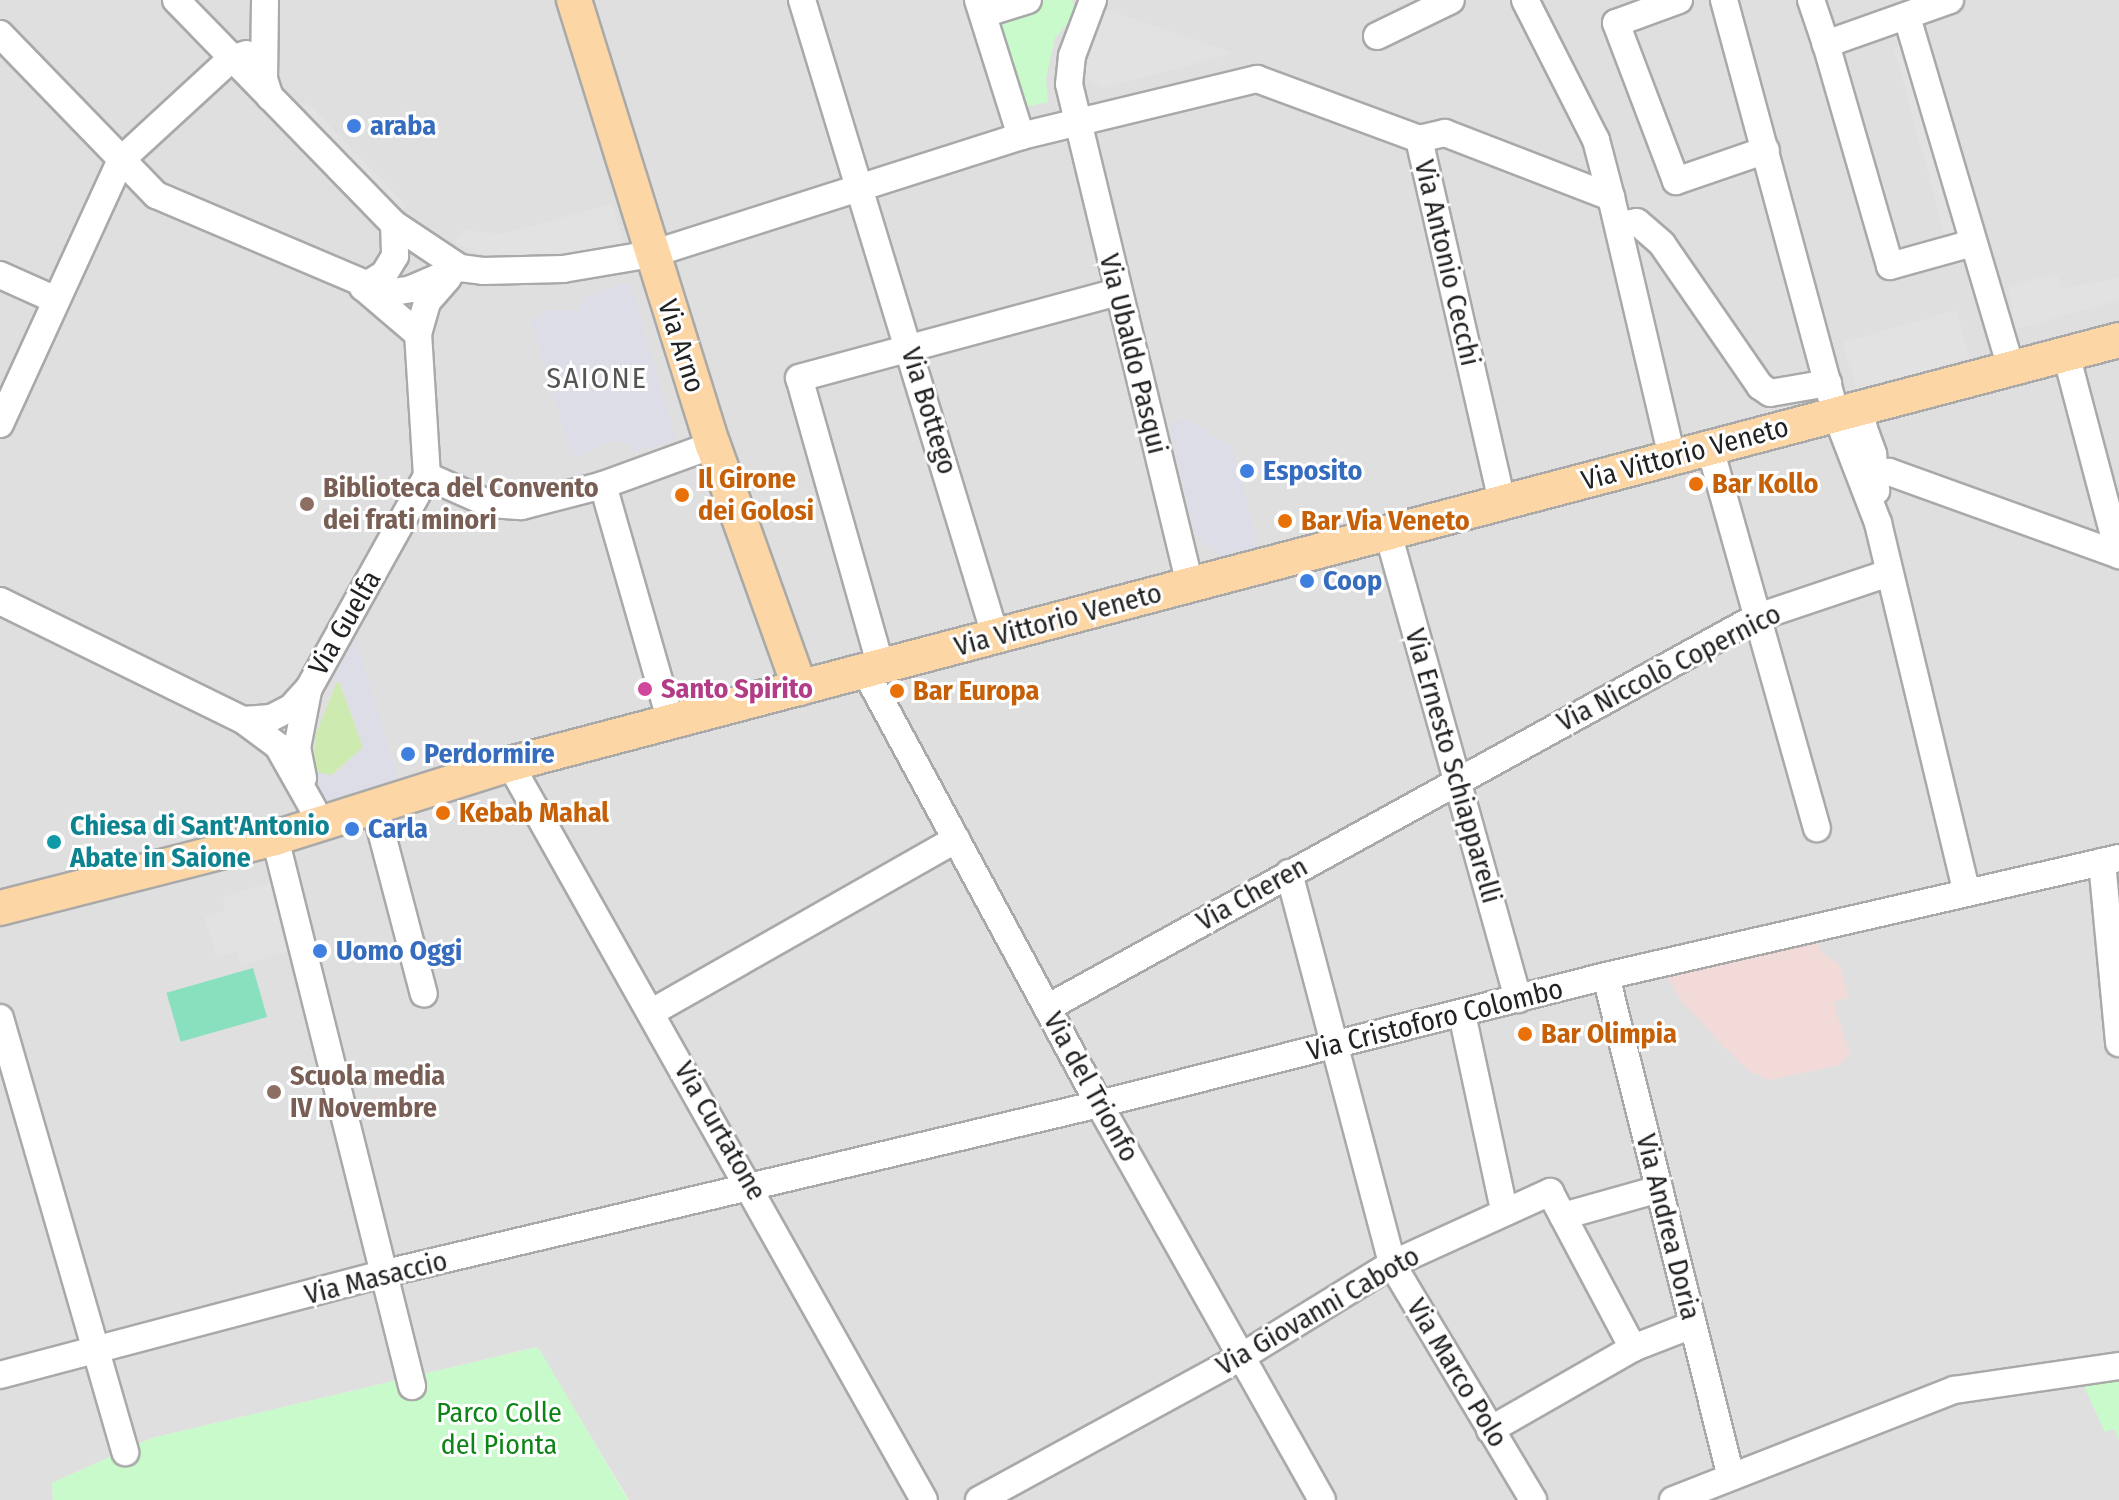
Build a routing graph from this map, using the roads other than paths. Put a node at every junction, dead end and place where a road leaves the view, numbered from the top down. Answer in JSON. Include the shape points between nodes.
{"nodes":[{"id":1,"x":176,"y":0,"type":"edge"},
{"id":2,"x":265,"y":0,"type":"edge"},
{"id":3,"x":574,"y":0,"type":"edge"},
{"id":4,"x":802,"y":0,"type":"edge"},
{"id":5,"x":1028,"y":0,"type":"edge"},
{"id":6,"x":1093,"y":0,"type":"edge"},
{"id":7,"x":1451,"y":0,"type":"edge"},
{"id":8,"x":1525,"y":0,"type":"edge"},
{"id":9,"x":1679,"y":0,"type":"edge"},
{"id":10,"x":1724,"y":0,"type":"edge"},
{"id":11,"x":1811,"y":0,"type":"edge"},
{"id":12,"x":1950,"y":0,"type":"edge"},
{"id":13,"x":980,"y":7,"type":"edge"},
{"id":14,"x":1907,"y":17,"type":"junction"},
{"id":15,"x":265,"y":30,"type":"junction"},
{"id":16,"x":0,"y":34,"type":"edge"},
{"id":17,"x":1377,"y":36,"type":"dead end"},
{"id":18,"x":1826,"y":44,"type":"junction"},
{"id":19,"x":228,"y":55,"type":"junction"},
{"id":20,"x":267,"y":88,"type":"junction"},
{"id":21,"x":1077,"y":124,"type":"junction"},
{"id":22,"x":1021,"y":136,"type":"junction"},
{"id":23,"x":1419,"y":139,"type":"junction"},
{"id":24,"x":1766,"y":150,"type":"junction"},
{"id":25,"x":121,"y":160,"type":"junction"},
{"id":26,"x":858,"y":188,"type":"junction"},
{"id":27,"x":1611,"y":197,"type":"junction"},
{"id":28,"x":394,"y":224,"type":"junction"},
{"id":29,"x":1619,"y":225,"type":"junction"},
{"id":30,"x":1973,"y":243,"type":"junction"},
{"id":31,"x":652,"y":254,"type":"junction"},
{"id":32,"x":472,"y":269,"type":"junction"},
{"id":33,"x":0,"y":275,"type":"edge"},
{"id":34,"x":363,"y":287,"type":"junction"},
{"id":35,"x":1117,"y":292,"type":"junction"},
{"id":36,"x":56,"y":300,"type":"junction"},
{"id":37,"x":418,"y":334,"type":"junction"},
{"id":38,"x":2119,"y":340,"type":"edge"},
{"id":39,"x":910,"y":345,"type":"junction"},
{"id":40,"x":2066,"y":354,"type":"junction"},
{"id":41,"x":2011,"y":368,"type":"junction"},
{"id":42,"x":1832,"y":398,"type":"junction"},
{"id":43,"x":0,"y":424,"type":"edge"},
{"id":44,"x":713,"y":445,"type":"junction"},
{"id":45,"x":1710,"y":448,"type":"junction"},
{"id":46,"x":1672,"y":458,"type":"junction"},
{"id":47,"x":1875,"y":473,"type":"junction"},
{"id":48,"x":427,"y":476,"type":"junction"},
{"id":49,"x":603,"y":485,"type":"junction"},
{"id":50,"x":1502,"y":502,"type":"junction"},
{"id":51,"x":1878,"y":523,"type":"junction"},
{"id":52,"x":1388,"y":533,"type":"junction"},
{"id":53,"x":2119,"y":555,"type":"edge"},
{"id":54,"x":1889,"y":573,"type":"junction"},
{"id":55,"x":1190,"y":585,"type":"junction"},
{"id":56,"x":0,"y":601,"type":"edge"},
{"id":57,"x":1755,"y":618,"type":"junction"},
{"id":58,"x":995,"y":635,"type":"junction"},
{"id":59,"x":873,"y":669,"type":"junction"},
{"id":60,"x":309,"y":688,"type":"junction"},
{"id":61,"x":800,"y":688,"type":"junction"},
{"id":62,"x":243,"y":720,"type":"junction"},
{"id":63,"x":671,"y":722,"type":"junction"},
{"id":64,"x":510,"y":764,"type":"junction"},
{"id":65,"x":1456,"y":779,"type":"junction"},
{"id":66,"x":374,"y":804,"type":"junction"},
{"id":67,"x":315,"y":815,"type":"junction"},
{"id":68,"x":1817,"y":828,"type":"dead end"},
{"id":69,"x":275,"y":838,"type":"junction"},
{"id":70,"x":956,"y":839,"type":"junction"},
{"id":71,"x":2110,"y":860,"type":"edge"},
{"id":72,"x":1289,"y":873,"type":"junction"},
{"id":73,"x":1966,"y":890,"type":"junction"},
{"id":74,"x":0,"y":908,"type":"edge"},
{"id":75,"x":1606,"y":976,"type":"junction"},
{"id":76,"x":424,"y":994,"type":"dead end"},
{"id":77,"x":1518,"y":999,"type":"junction"},
{"id":78,"x":1047,"y":1008,"type":"junction"},
{"id":79,"x":652,"y":1012,"type":"junction"},
{"id":80,"x":1462,"y":1014,"type":"junction"},
{"id":81,"x":0,"y":1018,"type":"edge"},
{"id":82,"x":2119,"y":1043,"type":"edge"},
{"id":83,"x":1335,"y":1046,"type":"junction"},
{"id":84,"x":1099,"y":1104,"type":"junction"},
{"id":85,"x":753,"y":1188,"type":"junction"},
{"id":86,"x":1659,"y":1189,"type":"junction"},
{"id":87,"x":1504,"y":1210,"type":"junction"},
{"id":88,"x":1563,"y":1216,"type":"junction"},
{"id":89,"x":1392,"y":1264,"type":"junction"},
{"id":90,"x":386,"y":1273,"type":"junction"},
{"id":91,"x":1692,"y":1325,"type":"junction"},
{"id":92,"x":1633,"y":1348,"type":"junction"},
{"id":93,"x":93,"y":1352,"type":"junction"},
{"id":94,"x":1241,"y":1357,"type":"junction"},
{"id":95,"x":2119,"y":1366,"type":"edge"},
{"id":96,"x":0,"y":1375,"type":"edge"},
{"id":97,"x":412,"y":1386,"type":"dead end"},
{"id":98,"x":1490,"y":1430,"type":"junction"},
{"id":99,"x":125,"y":1452,"type":"dead end"},
{"id":100,"x":1731,"y":1477,"type":"junction"},
{"id":101,"x":924,"y":1500,"type":"edge"},
{"id":102,"x":979,"y":1500,"type":"edge"},
{"id":103,"x":1322,"y":1500,"type":"edge"},
{"id":104,"x":1533,"y":1500,"type":"edge"},
{"id":105,"x":1673,"y":1500,"type":"edge"}],
"edges":[{"from":1,"to":19,"type":"street"},
{"from":2,"to":15,"type":"street"},
{"from":3,"to":31,"type":"main road","name":"Via Arno"},
{"from":4,"to":26,"type":"street","name":"Via Bottego"},
{"from":5,"to":13,"type":"street"},
{"from":6,"to":21,"type":"street","name":"Via Ubaldo Pasqui","via":[[1072,56],[1069,84]]},
{"from":7,"to":17,"type":"street"},
{"from":8,"to":27,"type":"street","via":[[1596,140]]},
{"from":9,"to":24,"type":"street","via":[[1616,23],[1676,181]]},
{"from":10,"to":24,"type":"street"},
{"from":11,"to":18,"type":"street"},
{"from":12,"to":14,"type":"street"},
{"from":13,"to":22,"type":"street"},
{"from":14,"to":18,"type":"street"},
{"from":14,"to":30,"type":"street"},
{"from":15,"to":19,"type":"street"},
{"from":15,"to":20,"type":"street"},
{"from":16,"to":25,"type":"street"},
{"from":18,"to":30,"type":"street","via":[[1890,266]]},
{"from":19,"to":20,"type":"street"},
{"from":19,"to":25,"type":"street"},
{"from":20,"to":28,"type":"street"},
{"from":21,"to":22,"type":"street","name":"Via Antonio Cecchi"},
{"from":21,"to":23,"type":"street","name":"Via Antonio Cecchi","via":[[1257,79]]},
{"from":21,"to":35,"type":"street","name":"Via Ubaldo Pasqui"},
{"from":22,"to":26,"type":"street","name":"Via Antonio Cecchi"},
{"from":23,"to":27,"type":"street","via":[[1445,133]]},
{"from":23,"to":50,"type":"street","name":"Via Antonio Cecchi"},
{"from":24,"to":42,"type":"street"},
{"from":25,"to":34,"type":"street","via":[[156,195]]},
{"from":25,"to":36,"type":"street"},
{"from":26,"to":31,"type":"street","name":"Via Antonio Cecchi"},
{"from":26,"to":39,"type":"street","name":"Via Bottego"},
{"from":27,"to":29,"type":"street"},
{"from":28,"to":32,"type":"street"},
{"from":28,"to":34,"type":"street","via":[[395,256],[384,274]]},
{"from":29,"to":42,"type":"street","via":[[1637,222],[1662,244],[1760,386],[1770,393]]},
{"from":29,"to":46,"type":"street"},
{"from":30,"to":41,"type":"street"},
{"from":31,"to":32,"type":"street","name":"Via Antonio Cecchi","via":[[563,269]]},
{"from":31,"to":44,"type":"main road","name":"Via Arno"},
{"from":32,"to":34,"type":"street","via":[[387,293]]},
{"from":32,"to":37,"type":"street","via":[[427,302]]},
{"from":33,"to":36,"type":"street"},
{"from":34,"to":37,"type":"street"},
{"from":35,"to":39,"type":"street"},
{"from":35,"to":55,"type":"street","name":"Via Ubaldo Pasqui"},
{"from":36,"to":43,"type":"street"},
{"from":37,"to":48,"type":"street"},
{"from":38,"to":40,"type":"main road","name":"Via Vittorio Veneto"},
{"from":39,"to":58,"type":"street","name":"Via Bottego"},
{"from":39,"to":59,"type":"street","name":"Via del Trionfo","via":[[799,378]]},
{"from":40,"to":41,"type":"main road","name":"Via Vittorio Veneto"},
{"from":40,"to":53,"type":"street"},
{"from":41,"to":42,"type":"main road","name":"Via Vittorio Veneto"},
{"from":42,"to":45,"type":"main road","name":"Via Vittorio Veneto"},
{"from":42,"to":47,"type":"street","via":[[1863,426]]},
{"from":42,"to":51,"type":"street"},
{"from":44,"to":49,"type":"street"},
{"from":44,"to":61,"type":"main road","name":"Via Arno"},
{"from":45,"to":46,"type":"main road","name":"Via Vittorio Veneto"},
{"from":45,"to":57,"type":"street"},
{"from":46,"to":50,"type":"main road","name":"Via Vittorio Veneto"},
{"from":47,"to":51,"type":"street"},
{"from":47,"to":53,"type":"street","via":[[1889,472]]},
{"from":48,"to":49,"type":"street","via":[[490,504],[522,506]]},
{"from":48,"to":60,"type":"street","name":"Via Guelfa"},
{"from":49,"to":63,"type":"street"},
{"from":50,"to":52,"type":"main road","name":"Via Vittorio Veneto"},
{"from":51,"to":54,"type":"street"},
{"from":52,"to":55,"type":"main road","name":"Via Vittorio Veneto"},
{"from":52,"to":65,"type":"street","name":"Via Ernesto Schiapparelli"},
{"from":54,"to":57,"type":"street","name":"Via Niccolò Copernico"},
{"from":54,"to":73,"type":"street"},
{"from":55,"to":58,"type":"main road","name":"Via Vittorio Veneto"},
{"from":56,"to":62,"type":"street"},
{"from":57,"to":65,"type":"street","name":"Via Niccolò Copernico"},
{"from":57,"to":68,"type":"street"},
{"from":58,"to":59,"type":"main road","name":"Via Vittorio Veneto"},
{"from":59,"to":61,"type":"main road","name":"Via Vittorio Veneto"},
{"from":59,"to":70,"type":"street","name":"Via del Trionfo"},
{"from":60,"to":62,"type":"street","name":"Via Guelfa","via":[[291,708],[271,718]]},
{"from":60,"to":67,"type":"street","via":[[297,748]]},
{"from":61,"to":63,"type":"main road","name":"Via Vittorio Veneto"},
{"from":62,"to":67,"type":"street","via":[[278,746]]},
{"from":63,"to":64,"type":"main road","name":"Via Vittorio Veneto"},
{"from":64,"to":66,"type":"main road","name":"Via Vittorio Veneto"},
{"from":64,"to":79,"type":"street","name":"Via Curtatone"},
{"from":65,"to":72,"type":"street","name":"Via Cheren"},
{"from":65,"to":77,"type":"street","name":"Via Ernesto Schiapparelli"},
{"from":66,"to":67,"type":"main road","name":"Via Vittorio Veneto"},
{"from":66,"to":76,"type":"street"},
{"from":67,"to":69,"type":"main road","name":"Via Vittorio Veneto"},
{"from":69,"to":74,"type":"main road","name":"Via Vittorio Veneto"},
{"from":69,"to":90,"type":"street"},
{"from":70,"to":78,"type":"street","name":"Via del Trionfo"},
{"from":70,"to":79,"type":"street"},
{"from":71,"to":73,"type":"street","name":"Via Cristoforo Colombo"},
{"from":71,"to":82,"type":"street"},
{"from":72,"to":78,"type":"street","name":"Via Cheren"},
{"from":72,"to":83,"type":"street","name":"Via Marco Polo"},
{"from":73,"to":75,"type":"street","name":"Via Cristoforo Colombo"},
{"from":75,"to":77,"type":"street","name":"Via Cristoforo Colombo"},
{"from":75,"to":86,"type":"street","name":"Via Andrea Doria"},
{"from":77,"to":80,"type":"street","name":"Via Cristoforo Colombo"},
{"from":78,"to":84,"type":"street","name":"Via del Trionfo"},
{"from":79,"to":85,"type":"street","name":"Via Curtatone"},
{"from":80,"to":83,"type":"street","name":"Via Cristoforo Colombo"},
{"from":80,"to":87,"type":"street"},
{"from":81,"to":93,"type":"street"},
{"from":83,"to":84,"type":"street","name":"Via Cristoforo Colombo"},
{"from":83,"to":89,"type":"street","name":"Via Marco Polo"},
{"from":84,"to":85,"type":"street","name":"Via Cristoforo Colombo"},
{"from":84,"to":94,"type":"street","name":"Via del Trionfo"},
{"from":85,"to":90,"type":"street","name":"Via Masaccio"},
{"from":85,"to":101,"type":"street","name":"Via Curtatone"},
{"from":86,"to":88,"type":"street"},
{"from":86,"to":91,"type":"street","name":"Via Andrea Doria"},
{"from":87,"to":88,"type":"street","name":"Via Giovanni Caboto","via":[[1550,1192]]},
{"from":87,"to":89,"type":"street","name":"Via Giovanni Caboto"},
{"from":88,"to":92,"type":"street"},
{"from":89,"to":94,"type":"street","name":"Via Giovanni Caboto"},
{"from":89,"to":98,"type":"street","name":"Via Marco Polo"},
{"from":90,"to":93,"type":"street","name":"Via Masaccio"},
{"from":90,"to":97,"type":"street"},
{"from":91,"to":92,"type":"street"},
{"from":91,"to":100,"type":"street","name":"Via Andrea Doria"},
{"from":92,"to":98,"type":"street"},
{"from":93,"to":96,"type":"street","name":"Via Masaccio"},
{"from":93,"to":99,"type":"street"},
{"from":94,"to":102,"type":"street","name":"Via Giovanni Caboto"},
{"from":94,"to":103,"type":"street","name":"Via del Trionfo"},
{"from":95,"to":100,"type":"street","via":[[1954,1390]]},
{"from":98,"to":104,"type":"street","name":"Via Marco Polo"},
{"from":100,"to":105,"type":"street"}]}
